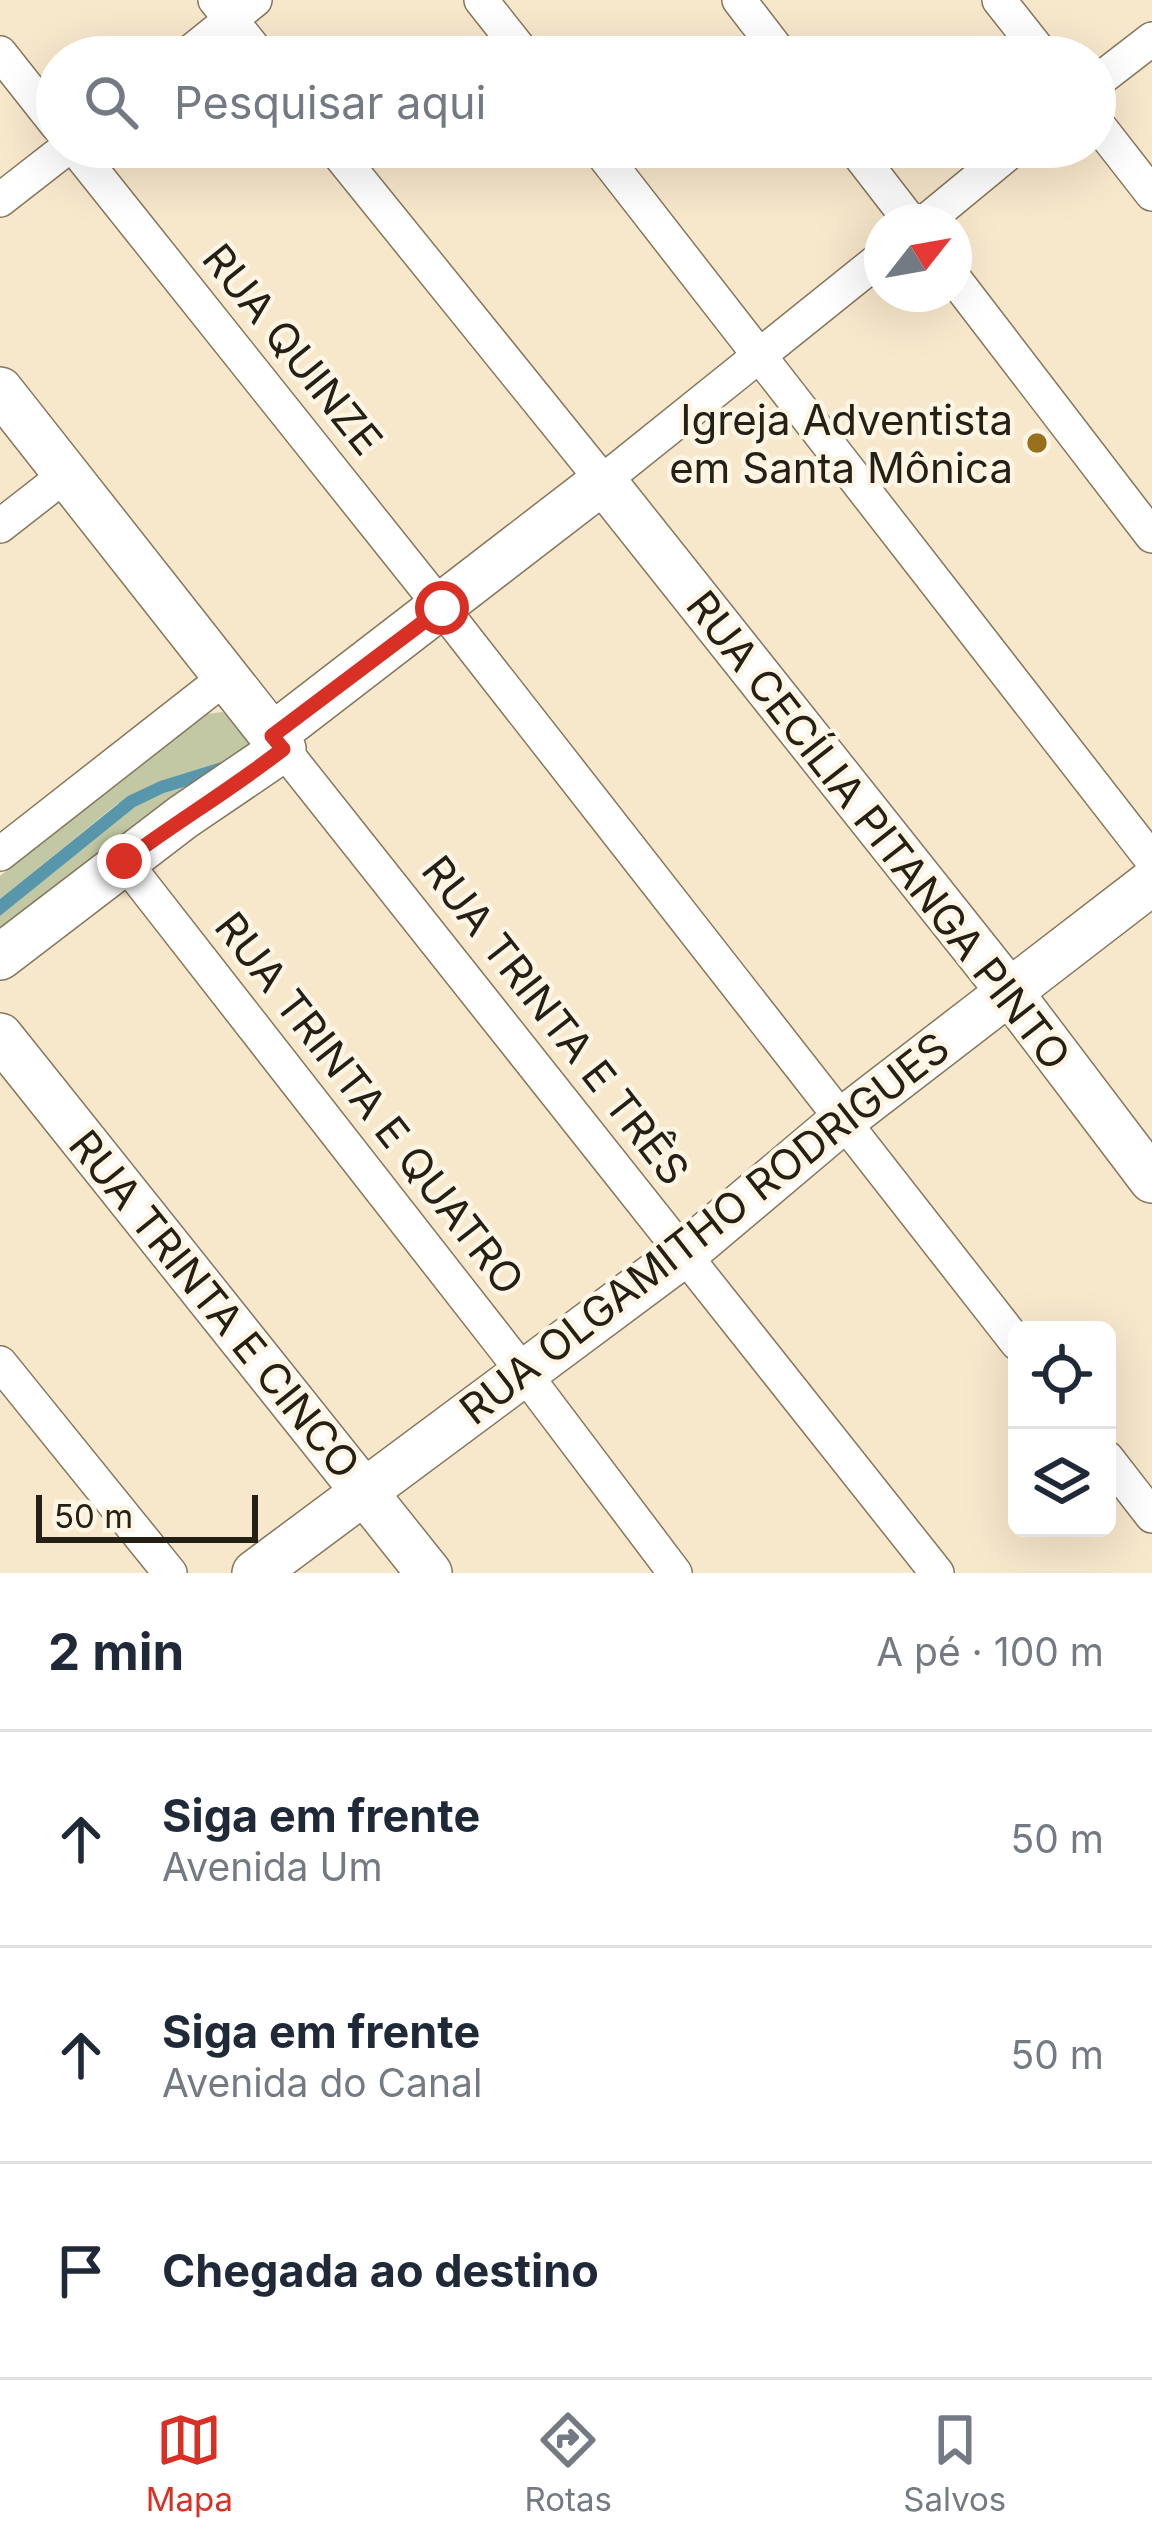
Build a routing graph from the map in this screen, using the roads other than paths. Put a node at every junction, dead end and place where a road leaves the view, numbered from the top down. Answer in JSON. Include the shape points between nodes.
{"nodes":[{"id":1,"x":481,"y":0,"type":"edge"},
{"id":2,"x":739,"y":0,"type":"edge"},
{"id":3,"x":999,"y":0,"type":"edge"},
{"id":4,"x":234,"y":7,"type":"edge"},
{"id":5,"x":205,"y":36,"type":"edge"},
{"id":6,"x":250,"y":36,"type":"edge"},
{"id":7,"x":509,"y":36,"type":"edge"},
{"id":8,"x":767,"y":36,"type":"edge"},
{"id":9,"x":1027,"y":36,"type":"edge"},
{"id":10,"x":1152,"y":39,"type":"edge"},
{"id":11,"x":0,"y":53,"type":"edge"},
{"id":12,"x":1116,"y":67,"type":"edge"},
{"id":13,"x":36,"y":98,"type":"edge"},
{"id":14,"x":1116,"y":148,"type":"edge"},
{"id":15,"x":43,"y":168,"type":"edge"},
{"id":16,"x":88,"y":168,"type":"edge"},
{"id":17,"x":350,"y":168,"type":"edge"},
{"id":18,"x":614,"y":168,"type":"edge"},
{"id":19,"x":869,"y":168,"type":"edge"},
{"id":20,"x":991,"y":168,"type":"edge"},
{"id":21,"x":1152,"y":194,"type":"edge"},
{"id":22,"x":0,"y":200,"type":"edge"},
{"id":23,"x":896,"y":204,"type":"edge"},
{"id":24,"x":947,"y":204,"type":"edge"},
{"id":25,"x":864,"y":272,"type":"edge"},
{"id":26,"x":972,"y":301,"type":"edge"},
{"id":27,"x":762,"y":355,"type":"junction"},
{"id":28,"x":0,"y":389,"type":"edge"},
{"id":29,"x":68,"y":473,"type":"junction"},
{"id":30,"x":603,"y":481,"type":"junction"},
{"id":31,"x":0,"y":526,"type":"edge"},
{"id":32,"x":1152,"y":536,"type":"edge"},
{"id":33,"x":442,"y":608,"type":"junction"},
{"id":34,"x":226,"y":677,"type":"junction"},
{"id":35,"x":277,"y":742,"type":"junction"},
{"id":36,"x":0,"y":854,"type":"edge"},
{"id":37,"x":1152,"y":860,"type":"edge"},
{"id":38,"x":124,"y":861,"type":"junction"},
{"id":39,"x":1152,"y":882,"type":"edge"},
{"id":40,"x":0,"y":957,"type":"edge"},
{"id":41,"x":1008,"y":990,"type":"junction"},
{"id":42,"x":0,"y":1036,"type":"edge"},
{"id":43,"x":843,"y":1120,"type":"junction"},
{"id":44,"x":1152,"y":1180,"type":"edge"},
{"id":45,"x":684,"y":1254,"type":"junction"},
{"id":46,"x":1008,"y":1331,"type":"edge"},
{"id":47,"x":0,"y":1363,"type":"edge"},
{"id":48,"x":524,"y":1373,"type":"junction"},
{"id":49,"x":1116,"y":1470,"type":"edge"},
{"id":50,"x":363,"y":1489,"type":"junction"},
{"id":51,"x":1152,"y":1516,"type":"edge"},
{"id":52,"x":170,"y":1573,"type":"edge"},
{"id":53,"x":255,"y":1573,"type":"edge"},
{"id":54,"x":429,"y":1573,"type":"edge"},
{"id":55,"x":675,"y":1573,"type":"edge"},
{"id":56,"x":937,"y":1573,"type":"edge"}],
"edges":[{"from":1,"to":7,"type":"street"},
{"from":2,"to":8,"type":"street"},
{"from":3,"to":9,"type":"street"},
{"from":4,"to":5,"type":"street"},
{"from":4,"to":6,"type":"street"},
{"from":10,"to":12,"type":"street"},
{"from":11,"to":13,"type":"street"},
{"from":14,"to":21,"type":"street"},
{"from":15,"to":22,"type":"street"},
{"from":16,"to":33,"type":"street","name":"RUA QUINZE"},
{"from":17,"to":30,"type":"street"},
{"from":18,"to":27,"type":"street"},
{"from":19,"to":23,"type":"street"},
{"from":20,"to":24,"type":"street"},
{"from":25,"to":27,"type":"street"},
{"from":26,"to":32,"type":"street"},
{"from":27,"to":30,"type":"street"},
{"from":27,"to":37,"type":"street"},
{"from":28,"to":29,"type":"street"},
{"from":29,"to":31,"type":"street"},
{"from":29,"to":34,"type":"street"},
{"from":30,"to":33,"type":"street"},
{"from":30,"to":41,"type":"street","name":"RUA CECÍLIA PITANGA PINTO"},
{"from":33,"to":35,"type":"street"},
{"from":33,"to":43,"type":"street","name":"RUA QUINZE"},
{"from":34,"to":35,"type":"street"},
{"from":34,"to":36,"type":"street"},
{"from":35,"to":38,"type":"street"},
{"from":35,"to":45,"type":"street","name":"RUA TRINTA E TRÊS"},
{"from":38,"to":40,"type":"street"},
{"from":38,"to":48,"type":"street","name":"RUA TRINTA E QUATRO"},
{"from":39,"to":41,"type":"street","name":"RUA OLGAMITHO RODRIGUES"},
{"from":41,"to":43,"type":"street","name":"RUA OLGAMITHO RODRIGUES"},
{"from":41,"to":44,"type":"street","name":"RUA CECÍLIA PITANGA PINTO"},
{"from":42,"to":50,"type":"street","name":"RUA TRINTA E CINCO"},
{"from":43,"to":45,"type":"street","name":"RUA OLGAMITHO RODRIGUES"},
{"from":43,"to":46,"type":"street","name":"RUA QUINZE"},
{"from":45,"to":48,"type":"street","name":"RUA OLGAMITHO RODRIGUES"},
{"from":45,"to":56,"type":"street","name":"RUA TRINTA E TRÊS"},
{"from":47,"to":52,"type":"street"},
{"from":48,"to":50,"type":"street","name":"RUA OLGAMITHO RODRIGUES"},
{"from":48,"to":55,"type":"street","name":"RUA TRINTA E QUATRO"},
{"from":49,"to":51,"type":"street"},
{"from":50,"to":53,"type":"street","name":"RUA OLGAMITHO RODRIGUES"},
{"from":50,"to":54,"type":"street","name":"RUA TRINTA E CINCO"}]}
